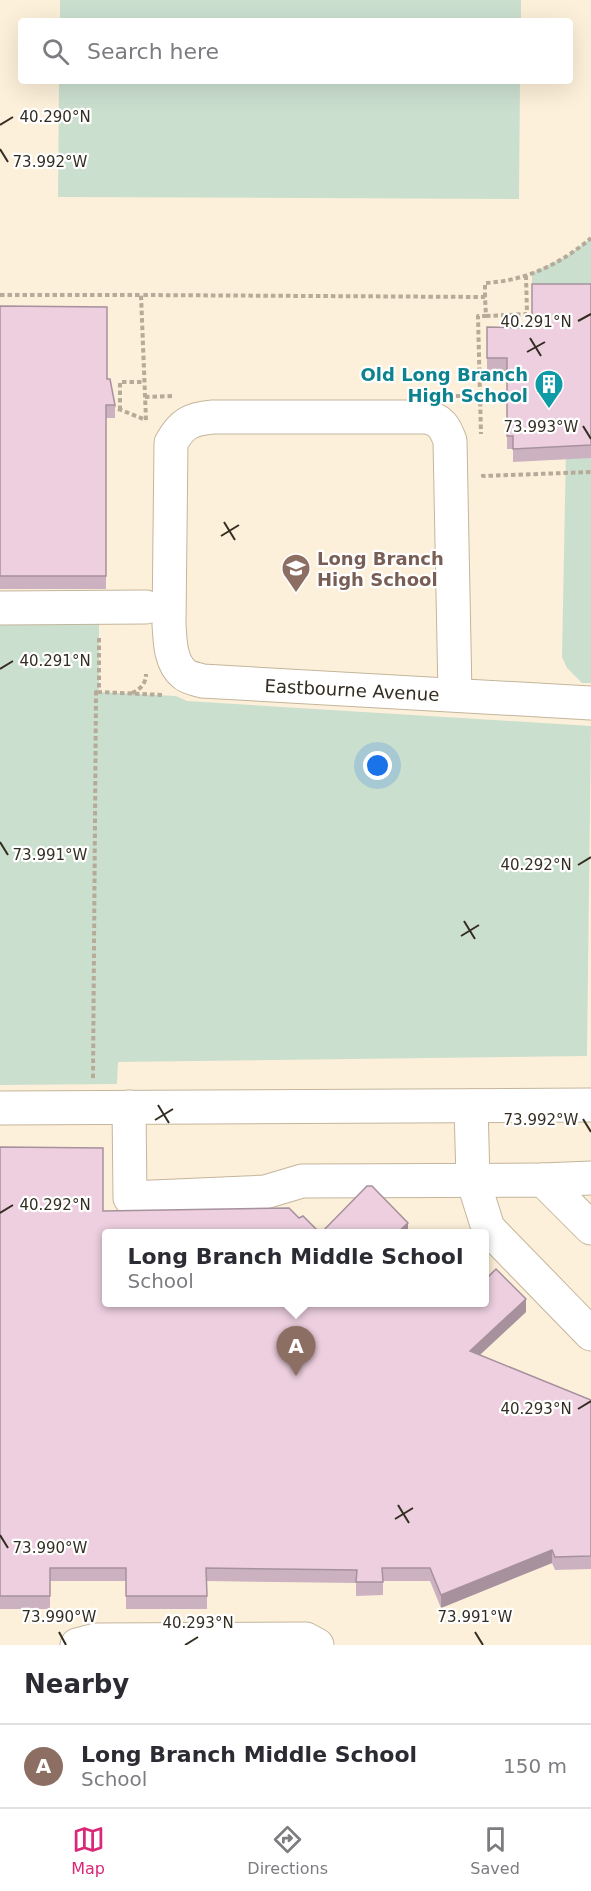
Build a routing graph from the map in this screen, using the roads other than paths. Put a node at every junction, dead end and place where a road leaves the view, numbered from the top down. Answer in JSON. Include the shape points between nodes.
{"nodes":[{"id":1,"x":158,"y":607,"type":"junction"},
{"id":2,"x":0,"y":608,"type":"edge"},
{"id":3,"x":455,"y":695,"type":"junction"},
{"id":4,"x":591,"y":704,"type":"edge"},
{"id":5,"x":591,"y":1105,"type":"edge"},
{"id":6,"x":471,"y":1106,"type":"junction"},
{"id":7,"x":129,"y":1107,"type":"junction"},
{"id":8,"x":0,"y":1108,"type":"edge"},
{"id":9,"x":591,"y":1178,"type":"edge"},
{"id":10,"x":543,"y":1179,"type":"junction"},
{"id":11,"x":472,"y":1180,"type":"junction"},
{"id":12,"x":591,"y":1228,"type":"edge"},
{"id":13,"x":489,"y":1229,"type":"edge"},
{"id":14,"x":489,"y":1229,"type":"edge"},
{"id":15,"x":591,"y":1334,"type":"edge"},
{"id":16,"x":77,"y":1645,"type":"edge"},
{"id":17,"x":317,"y":1645,"type":"edge"}],
"edges":[{"from":1,"to":2,"type":"street"},
{"from":1,"to":3,"type":"street","name":"Eastbourne Avenue","via":[[175,661],[184,674],[202,681]]},
{"from":1,"to":3,"type":"street","name":"Eastbourne Avenue","via":[[171,443],[186,424],[213,417],[437,420],[450,441]]},
{"from":3,"to":4,"type":"street","name":"Eastbourne Avenue"},
{"from":5,"to":6,"type":"street"},
{"from":6,"to":7,"type":"street"},
{"from":6,"to":11,"type":"street"},
{"from":7,"to":8,"type":"street"},
{"from":7,"to":11,"type":"street","via":[[130,1198],[265,1192],[302,1181]]},
{"from":9,"to":10,"type":"street"},
{"from":10,"to":11,"type":"street"},
{"from":10,"to":12,"type":"street"},
{"from":11,"to":13,"type":"street"},
{"from":14,"to":15,"type":"street"},
{"from":16,"to":17,"type":"street","via":[[96,1640],[306,1638]]}]}
